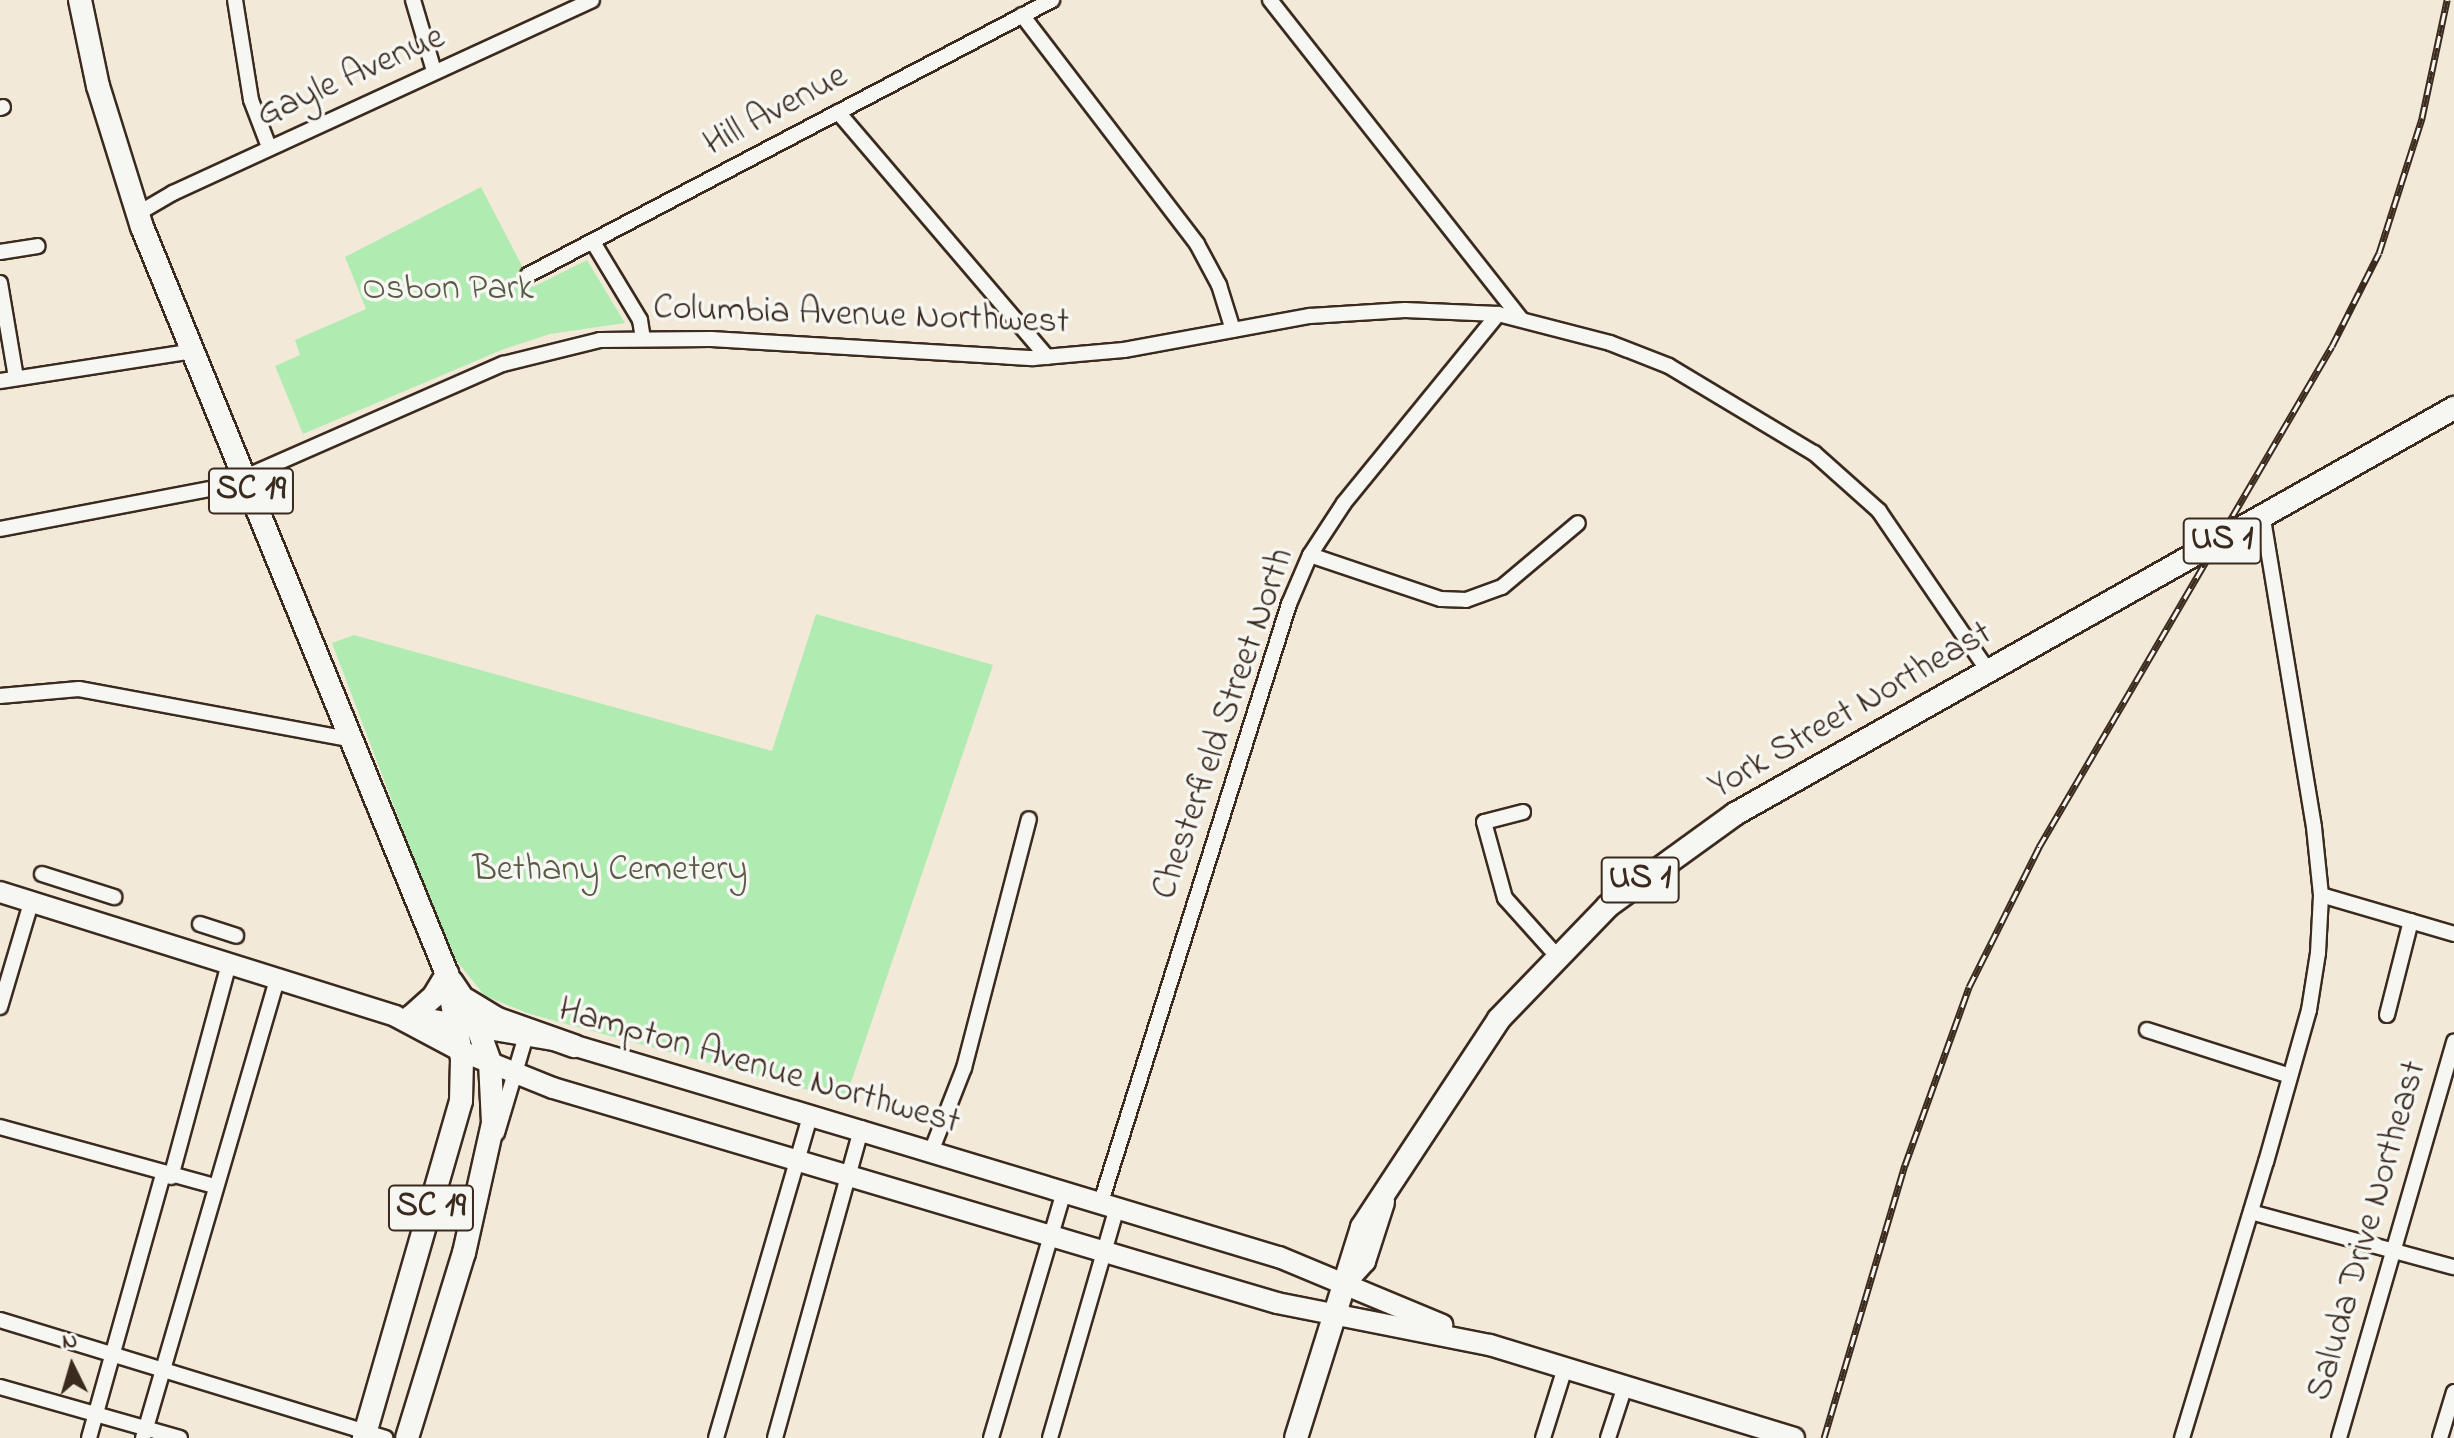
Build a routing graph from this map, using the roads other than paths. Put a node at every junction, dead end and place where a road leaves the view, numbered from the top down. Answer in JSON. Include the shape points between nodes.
{"nodes":[{"id":1,"x":80,"y":0,"type":"edge"},
{"id":2,"x":235,"y":0,"type":"edge"},
{"id":3,"x":413,"y":0,"type":"edge"},
{"id":4,"x":592,"y":0,"type":"edge"},
{"id":5,"x":1052,"y":0,"type":"edge"},
{"id":6,"x":1270,"y":0,"type":"edge"},
{"id":7,"x":1022,"y":15,"type":"junction"},
{"id":8,"x":434,"y":71,"type":"junction"},
{"id":9,"x":838,"y":112,"type":"junction"},
{"id":10,"x":269,"y":147,"type":"junction"},
{"id":11,"x":137,"y":214,"type":"junction"},
{"id":12,"x":593,"y":242,"type":"junction"},
{"id":13,"x":38,"y":246,"type":"dead end"},
{"id":14,"x":0,"y":252,"type":"edge"},
{"id":15,"x":528,"y":275,"type":"dead end"},
{"id":16,"x":0,"y":283,"type":"edge"},
{"id":17,"x":1498,"y":314,"type":"junction"},
{"id":18,"x":1520,"y":318,"type":"junction"},
{"id":19,"x":1233,"y":330,"type":"junction"},
{"id":20,"x":643,"y":338,"type":"junction"},
{"id":21,"x":193,"y":351,"type":"junction"},
{"id":22,"x":1047,"y":357,"type":"junction"},
{"id":23,"x":16,"y":378,"type":"junction"},
{"id":24,"x":0,"y":381,"type":"edge"},
{"id":25,"x":2454,"y":408,"type":"edge"},
{"id":26,"x":246,"y":479,"type":"junction"},
{"id":27,"x":2263,"y":518,"type":"junction"},
{"id":28,"x":1578,"y":523,"type":"dead end"},
{"id":29,"x":0,"y":529,"type":"edge"},
{"id":30,"x":1310,"y":555,"type":"junction"},
{"id":31,"x":1988,"y":671,"type":"junction"},
{"id":32,"x":0,"y":696,"type":"edge"},
{"id":33,"x":355,"y":740,"type":"junction"},
{"id":34,"x":1523,"y":812,"type":"dead end"},
{"id":35,"x":1029,"y":819,"type":"dead end"},
{"id":36,"x":42,"y":874,"type":"dead end"},
{"id":37,"x":77,"y":885,"type":"junction"},
{"id":38,"x":0,"y":892,"type":"edge"},
{"id":39,"x":2321,"y":895,"type":"junction"},
{"id":40,"x":114,"y":897,"type":"dead end"},
{"id":41,"x":31,"y":903,"type":"junction"},
{"id":42,"x":68,"y":915,"type":"junction"},
{"id":43,"x":2411,"y":921,"type":"junction"},
{"id":44,"x":200,"y":924,"type":"dead end"},
{"id":45,"x":2454,"y":934,"type":"edge"},
{"id":46,"x":1556,"y":955,"type":"junction"},
{"id":47,"x":222,"y":962,"type":"junction"},
{"id":48,"x":447,"y":974,"type":"junction"},
{"id":49,"x":277,"y":979,"type":"junction"},
{"id":50,"x":463,"y":998,"type":"junction"},
{"id":51,"x":0,"y":1007,"type":"edge"},
{"id":52,"x":2387,"y":1015,"type":"dead end"},
{"id":53,"x":403,"y":1016,"type":"junction"},
{"id":54,"x":468,"y":1028,"type":"junction"},
{"id":55,"x":2147,"y":1030,"type":"dead end"},
{"id":56,"x":526,"y":1036,"type":"junction"},
{"id":57,"x":2454,"y":1041,"type":"edge"},
{"id":58,"x":574,"y":1046,"type":"junction"},
{"id":59,"x":461,"y":1051,"type":"junction"},
{"id":60,"x":490,"y":1062,"type":"junction"},
{"id":61,"x":516,"y":1075,"type":"junction"},
{"id":62,"x":2290,"y":1076,"type":"junction"},
{"id":63,"x":461,"y":1092,"type":"junction"},
{"id":64,"x":493,"y":1099,"type":"junction"},
{"id":65,"x":810,"y":1116,"type":"junction"},
{"id":66,"x":0,"y":1127,"type":"edge"},
{"id":67,"x":861,"y":1131,"type":"junction"},
{"id":68,"x":931,"y":1152,"type":"junction"},
{"id":69,"x":489,"y":1156,"type":"junction"},
{"id":70,"x":798,"y":1160,"type":"junction"},
{"id":71,"x":849,"y":1174,"type":"junction"},
{"id":72,"x":167,"y":1176,"type":"junction"},
{"id":73,"x":214,"y":1186,"type":"junction"},
{"id":74,"x":1064,"y":1191,"type":"junction"},
{"id":75,"x":1109,"y":1205,"type":"junction"},
{"id":76,"x":2251,"y":1212,"type":"junction"},
{"id":77,"x":1051,"y":1235,"type":"junction"},
{"id":78,"x":1105,"y":1251,"type":"junction"},
{"id":79,"x":2396,"y":1251,"type":"junction"},
{"id":80,"x":2454,"y":1267,"type":"edge"},
{"id":81,"x":1345,"y":1282,"type":"junction"},
{"id":82,"x":1333,"y":1314,"type":"junction"},
{"id":83,"x":0,"y":1320,"type":"edge"},
{"id":84,"x":1490,"y":1345,"type":"junction"},
{"id":85,"x":112,"y":1354,"type":"junction"},
{"id":86,"x":162,"y":1368,"type":"junction"},
{"id":87,"x":1565,"y":1368,"type":"junction"},
{"id":88,"x":1625,"y":1386,"type":"junction"},
{"id":89,"x":0,"y":1387,"type":"edge"},
{"id":90,"x":2454,"y":1392,"type":"edge"},
{"id":91,"x":96,"y":1414,"type":"junction"},
{"id":92,"x":144,"y":1433,"type":"edge"},
{"id":93,"x":372,"y":1436,"type":"edge"},
{"id":94,"x":89,"y":1438,"type":"edge"},
{"id":95,"x":180,"y":1438,"type":"edge"},
{"id":96,"x":407,"y":1438,"type":"edge"},
{"id":97,"x":716,"y":1438,"type":"edge"},
{"id":98,"x":775,"y":1438,"type":"edge"},
{"id":99,"x":991,"y":1438,"type":"edge"},
{"id":100,"x":1050,"y":1438,"type":"edge"},
{"id":101,"x":1296,"y":1438,"type":"edge"},
{"id":102,"x":1543,"y":1438,"type":"edge"},
{"id":103,"x":1608,"y":1438,"type":"edge"},
{"id":104,"x":1794,"y":1438,"type":"edge"},
{"id":105,"x":2182,"y":1438,"type":"edge"},
{"id":106,"x":2339,"y":1438,"type":"edge"},
{"id":107,"x":2440,"y":1438,"type":"edge"}],
"edges":[{"from":1,"to":11,"type":"main road","number":"SC 19","via":[[98,86]]},
{"from":2,"to":10,"type":"street","via":[[251,100]]},
{"from":3,"to":8,"type":"street"},
{"from":4,"to":8,"type":"street","name":"Gayle Avenue"},
{"from":5,"to":7,"type":"street","name":"Hill Avenue"},
{"from":6,"to":18,"type":"street"},
{"from":7,"to":9,"type":"street","name":"Hill Avenue"},
{"from":7,"to":19,"type":"street","via":[[1183,223],[1219,285]]},
{"from":8,"to":10,"type":"street","name":"Gayle Avenue"},
{"from":9,"to":12,"type":"street","name":"Hill Avenue"},
{"from":9,"to":22,"type":"street"},
{"from":10,"to":11,"type":"street","name":"Gayle Avenue"},
{"from":11,"to":21,"type":"main road","number":"SC 19"},
{"from":12,"to":15,"type":"street","name":"Hill Avenue"},
{"from":12,"to":20,"type":"street","via":[[640,320]]},
{"from":13,"to":14,"type":"street"},
{"from":16,"to":23,"type":"street"},
{"from":17,"to":18,"type":"street","name":"Columbia Avenue Northwest"},
{"from":17,"to":19,"type":"street","name":"Columbia Avenue Northwest","via":[[1357,312]]},
{"from":17,"to":30,"type":"street","name":"Chesterfield Street North","via":[[1344,503]]},
{"from":18,"to":31,"type":"street","name":"Columbia Avenue Northwest","via":[[1669,366],[1823,460],[1888,522]]},
{"from":19,"to":22,"type":"street","name":"Columbia Avenue Northwest","via":[[1137,348]]},
{"from":20,"to":22,"type":"street","name":"Columbia Avenue Northwest"},
{"from":20,"to":26,"type":"street","name":"Columbia Avenue Northwest","via":[[585,343],[503,364]]},
{"from":21,"to":23,"type":"street"},
{"from":21,"to":26,"type":"main road","number":"SC 19"},
{"from":23,"to":24,"type":"street"},
{"from":25,"to":27,"type":"main road","name":"York Street Northeast","number":"US 1"},
{"from":26,"to":29,"type":"street","name":"Columbia Avenue Northwest"},
{"from":26,"to":33,"type":"main road","number":"SC 19"},
{"from":27,"to":31,"type":"main road","name":"York Street Northeast","number":"US 1"},
{"from":27,"to":39,"type":"street"},
{"from":28,"to":30,"type":"street","via":[[1502,587],[1466,600],[1441,599]]},
{"from":30,"to":75,"type":"street","name":"Chesterfield Street North","via":[[1275,648]]},
{"from":31,"to":46,"type":"main road","name":"York Street Northeast","number":"US 1","via":[[1701,836],[1637,882]]},
{"from":32,"to":33,"type":"street","via":[[88,690],[187,713]]},
{"from":33,"to":48,"type":"main road","number":"SC 19"},
{"from":34,"to":46,"type":"street","via":[[1484,822],[1505,898]]},
{"from":35,"to":68,"type":"street","via":[[964,1068]]},
{"from":36,"to":37,"type":"street"},
{"from":37,"to":40,"type":"street"},
{"from":37,"to":42,"type":"street"},
{"from":38,"to":41,"type":"street","name":"Hampton Avenue Northwest"},
{"from":39,"to":43,"type":"street"},
{"from":39,"to":62,"type":"street","via":[[2315,982]]},
{"from":41,"to":42,"type":"street","name":"Hampton Avenue Northwest"},
{"from":41,"to":51,"type":"street"},
{"from":42,"to":47,"type":"street","name":"Hampton Avenue Northwest"},
{"from":43,"to":45,"type":"street"},
{"from":43,"to":52,"type":"street"},
{"from":44,"to":47,"type":"street","via":[[229,934]]},
{"from":46,"to":81,"type":"main road","name":"York Street Northeast","number":"US 1","via":[[1468,1061],[1385,1194],[1364,1261]]},
{"from":47,"to":49,"type":"street","name":"Hampton Avenue Northwest"},
{"from":47,"to":72,"type":"street"},
{"from":48,"to":50,"type":"main road","number":"SC 19"},
{"from":48,"to":53,"type":"main road","via":[[434,996]]},
{"from":48,"to":54,"type":"main road","number":"SC 19"},
{"from":49,"to":53,"type":"street","name":"Hampton Avenue Northwest"},
{"from":49,"to":73,"type":"street"},
{"from":50,"to":54,"type":"main road","number":"SC 19"},
{"from":50,"to":58,"type":"main road","via":[[498,1019]]},
{"from":53,"to":54,"type":"street","name":"Hampton Avenue Northwest"},
{"from":53,"to":59,"type":"street","name":"Hampton Avenue Northwest"},
{"from":54,"to":56,"type":"street","name":"Hampton Avenue Northwest"},
{"from":54,"to":59,"type":"main road","number":"SC 19"},
{"from":54,"to":60,"type":"main road","number":"SC 19"},
{"from":55,"to":62,"type":"street"},
{"from":56,"to":58,"type":"street","name":"Hampton Avenue Northwest"},
{"from":56,"to":61,"type":"street"},
{"from":57,"to":79,"type":"street","name":"Saluda Drive Northeast"},
{"from":58,"to":65,"type":"street","name":"Hampton Avenue Northwest"},
{"from":59,"to":60,"type":"street","name":"Hampton Avenue Northwest"},
{"from":59,"to":63,"type":"main road","number":"SC 19"},
{"from":60,"to":61,"type":"street","name":"Hampton Avenue Northwest"},
{"from":60,"to":64,"type":"main road","number":"SC 19"},
{"from":61,"to":69,"type":"street"},
{"from":61,"to":70,"type":"street","name":"Hampton Avenue Northwest"},
{"from":62,"to":76,"type":"street"},
{"from":63,"to":64,"type":"main road","via":[[481,1090]]},
{"from":63,"to":93,"type":"main road","number":"SC 19"},
{"from":64,"to":69,"type":"main road","number":"SC 19"},
{"from":65,"to":67,"type":"street","name":"Hampton Avenue Northwest"},
{"from":65,"to":70,"type":"street"},
{"from":66,"to":72,"type":"street"},
{"from":67,"to":68,"type":"street","name":"Hampton Avenue Northwest"},
{"from":67,"to":71,"type":"street"},
{"from":68,"to":74,"type":"street","name":"Hampton Avenue Northwest"},
{"from":69,"to":96,"type":"main road","number":"SC 19"},
{"from":70,"to":71,"type":"street","name":"Hampton Avenue Northwest"},
{"from":70,"to":97,"type":"street"},
{"from":71,"to":77,"type":"street","name":"Hampton Avenue Northwest"},
{"from":71,"to":98,"type":"street"},
{"from":72,"to":73,"type":"street"},
{"from":72,"to":85,"type":"street"},
{"from":73,"to":86,"type":"street"},
{"from":74,"to":75,"type":"street","name":"Hampton Avenue Northwest"},
{"from":74,"to":77,"type":"street"},
{"from":75,"to":78,"type":"street","name":"Chesterfield Street North"},
{"from":75,"to":81,"type":"street","name":"Hampton Avenue Northwest"},
{"from":76,"to":79,"type":"street"},
{"from":76,"to":105,"type":"street"},
{"from":77,"to":78,"type":"street","name":"Hampton Avenue Northwest"},
{"from":77,"to":99,"type":"street"},
{"from":78,"to":82,"type":"street","name":"Hampton Avenue Northwest","via":[[1277,1303]]},
{"from":78,"to":100,"type":"street","name":"Chesterfield Street North"},
{"from":79,"to":80,"type":"street"},
{"from":79,"to":106,"type":"street","name":"Saluda Drive Northeast"},
{"from":81,"to":82,"type":"main road","name":"York Street Northeast","number":"US 1"},
{"from":81,"to":84,"type":"street","name":"Hampton Avenue Northwest"},
{"from":82,"to":84,"type":"street","name":"Hampton Avenue Northwest"},
{"from":82,"to":101,"type":"main road","name":"York Street Northeast","number":"US 1"},
{"from":83,"to":85,"type":"street"},
{"from":84,"to":87,"type":"street"},
{"from":85,"to":86,"type":"street"},
{"from":85,"to":91,"type":"street"},
{"from":86,"to":92,"type":"street"},
{"from":86,"to":93,"type":"street"},
{"from":87,"to":88,"type":"street"},
{"from":87,"to":102,"type":"street"},
{"from":88,"to":103,"type":"street"},
{"from":88,"to":104,"type":"street"},
{"from":89,"to":91,"type":"street"},
{"from":90,"to":107,"type":"street"},
{"from":91,"to":92,"type":"street"},
{"from":91,"to":94,"type":"street"},
{"from":92,"to":95,"type":"street"}]}
